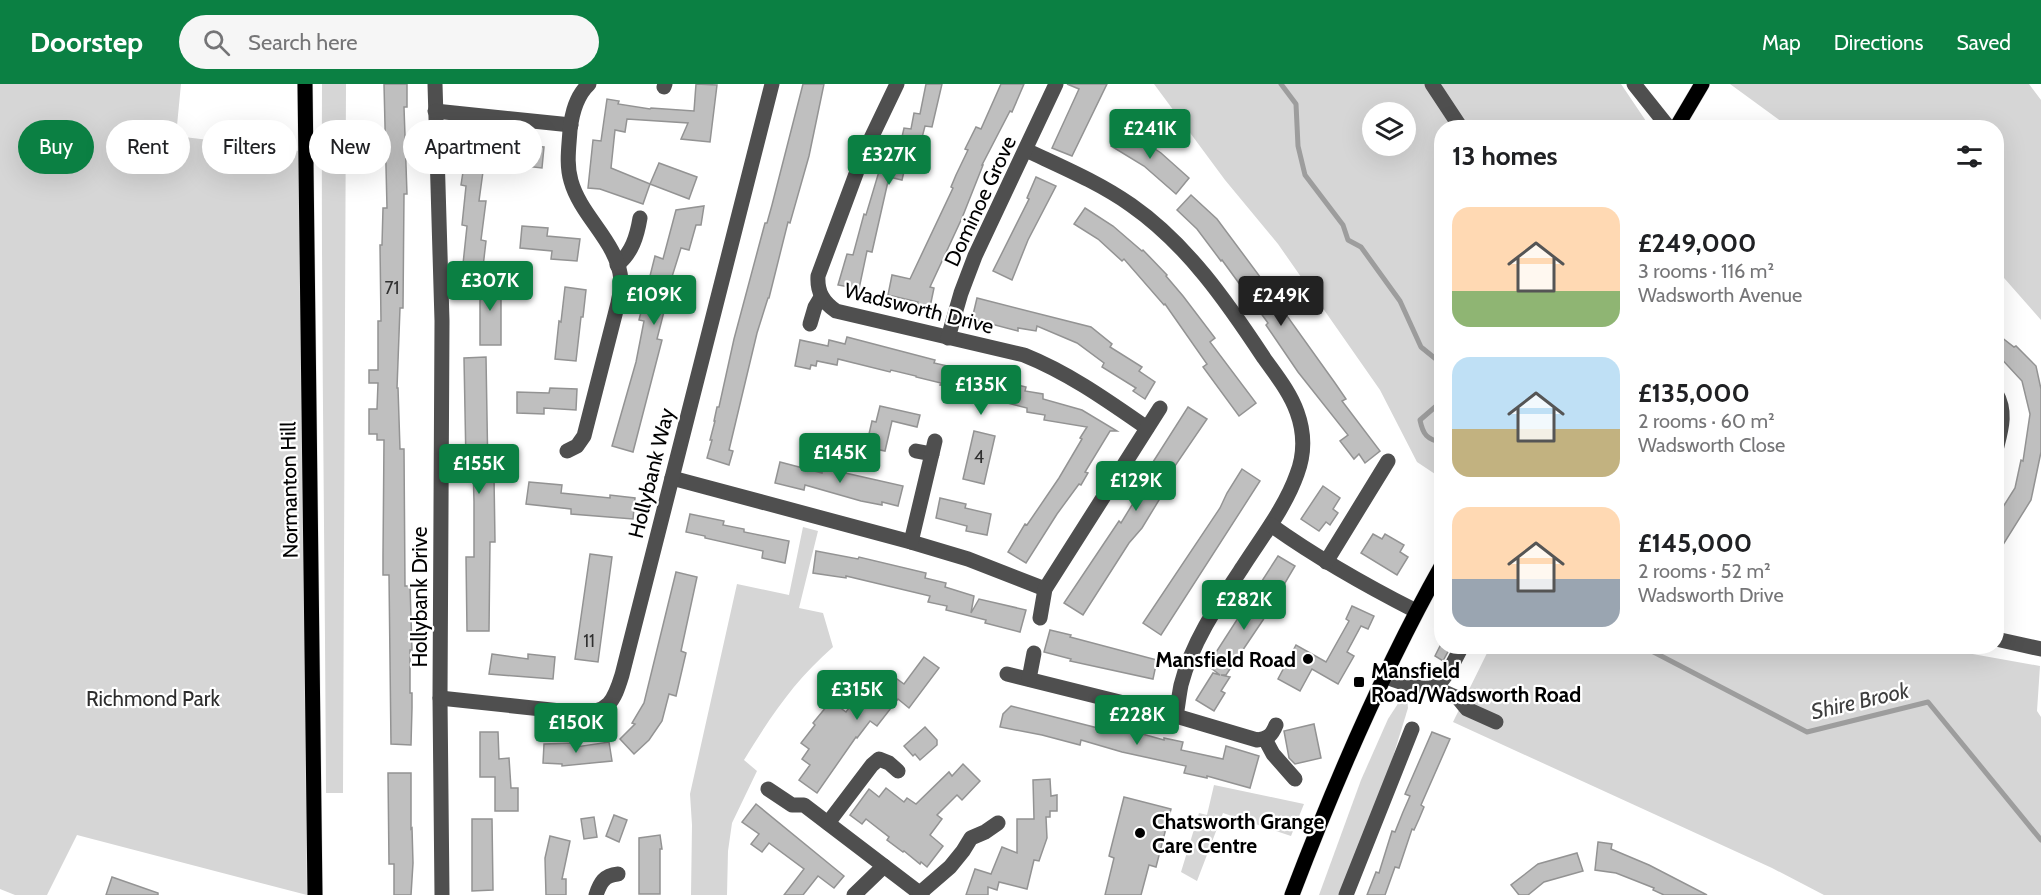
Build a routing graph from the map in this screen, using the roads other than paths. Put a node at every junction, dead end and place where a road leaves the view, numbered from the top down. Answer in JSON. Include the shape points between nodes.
{"nodes":[{"id":1,"x":305,"y":84,"type":"edge"},
{"id":2,"x":435,"y":84,"type":"edge"},
{"id":3,"x":589,"y":84,"type":"edge"},
{"id":4,"x":772,"y":84,"type":"edge"},
{"id":5,"x":897,"y":84,"type":"edge"},
{"id":6,"x":1056,"y":84,"type":"edge"},
{"id":7,"x":1432,"y":84,"type":"edge"},
{"id":8,"x":1634,"y":84,"type":"edge"},
{"id":9,"x":1702,"y":84,"type":"edge"},
{"id":10,"x":435,"y":111,"type":"junction"},
{"id":11,"x":1456,"y":120,"type":"edge"},
{"id":12,"x":1663,"y":120,"type":"edge"},
{"id":13,"x":1682,"y":120,"type":"edge"},
{"id":14,"x":571,"y":125,"type":"junction"},
{"id":15,"x":1026,"y":150,"type":"junction"},
{"id":16,"x":640,"y":218,"type":"dead end"},
{"id":17,"x":617,"y":265,"type":"junction"},
{"id":18,"x":821,"y":297,"type":"junction"},
{"id":19,"x":810,"y":324,"type":"dead end"},
{"id":20,"x":948,"y":338,"type":"junction"},
{"id":21,"x":1160,"y":408,"type":"dead end"},
{"id":22,"x":1148,"y":429,"type":"junction"},
{"id":23,"x":567,"y":451,"type":"dead end"},
{"id":24,"x":916,"y":451,"type":"dead end"},
{"id":25,"x":1388,"y":461,"type":"dead end"},
{"id":26,"x":672,"y":478,"type":"junction"},
{"id":27,"x":1271,"y":525,"type":"junction"},
{"id":28,"x":911,"y":542,"type":"junction"},
{"id":29,"x":1326,"y":562,"type":"junction"},
{"id":30,"x":1434,"y":578,"type":"edge"},
{"id":31,"x":1045,"y":590,"type":"junction"},
{"id":32,"x":1416,"y":611,"type":"junction"},
{"id":33,"x":1040,"y":618,"type":"dead end"},
{"id":34,"x":2004,"y":641,"type":"edge"},
{"id":35,"x":2041,"y":648,"type":"edge"},
{"id":36,"x":1034,"y":653,"type":"dead end"},
{"id":37,"x":1458,"y":654,"type":"edge"},
{"id":38,"x":1007,"y":674,"type":"dead end"},
{"id":39,"x":1384,"y":676,"type":"junction"},
{"id":40,"x":1029,"y":679,"type":"junction"},
{"id":41,"x":1433,"y":687,"type":"junction"},
{"id":42,"x":440,"y":698,"type":"junction"},
{"id":43,"x":1176,"y":716,"type":"junction"},
{"id":44,"x":1496,"y":722,"type":"dead end"},
{"id":45,"x":1276,"y":725,"type":"dead end"},
{"id":46,"x":1412,"y":729,"type":"dead end"},
{"id":47,"x":1265,"y":739,"type":"junction"},
{"id":48,"x":898,"y":771,"type":"dead end"},
{"id":49,"x":1295,"y":779,"type":"dead end"},
{"id":50,"x":768,"y":789,"type":"dead end"},
{"id":51,"x":828,"y":823,"type":"junction"},
{"id":52,"x":998,"y":824,"type":"dead end"},
{"id":53,"x":884,"y":866,"type":"junction"},
{"id":54,"x":618,"y":874,"type":"dead end"},
{"id":55,"x":921,"y":894,"type":"edge"},
{"id":56,"x":315,"y":895,"type":"edge"},
{"id":57,"x":442,"y":895,"type":"edge"},
{"id":58,"x":596,"y":895,"type":"edge"},
{"id":59,"x":854,"y":895,"type":"edge"},
{"id":60,"x":1292,"y":895,"type":"edge"},
{"id":61,"x":1346,"y":895,"type":"edge"}],
"edges":[{"from":1,"to":56,"type":"main road","name":"Normanton Hill"},
{"from":2,"to":10,"type":"street","name":"Hollybank Drive"},
{"from":3,"to":14,"type":"street","via":[[574,107]]},
{"from":4,"to":26,"type":"street","name":"Hollybank Way"},
{"from":5,"to":18,"type":"street","name":"Wadsworth Drive","via":[[863,155],[818,276]]},
{"from":6,"to":15,"type":"street","name":"Dominoe Grove"},
{"from":7,"to":11,"type":"street"},
{"from":8,"to":12,"type":"street"},
{"from":9,"to":13,"type":"main road"},
{"from":10,"to":14,"type":"street"},
{"from":10,"to":42,"type":"street","name":"Hollybank Drive","via":[[442,321]]},
{"from":14,"to":17,"type":"street","via":[[567,160],[571,181]]},
{"from":15,"to":20,"type":"street","name":"Dominoe Grove","via":[[975,256]]},
{"from":15,"to":27,"type":"street","via":[[1088,178],[1132,205],[1166,234],[1208,280],[1289,395],[1301,427],[1302,461]]},
{"from":16,"to":17,"type":"street","via":[[632,248]]},
{"from":17,"to":23,"type":"street","via":[[621,281],[618,303],[584,436]]},
{"from":18,"to":19,"type":"street"},
{"from":18,"to":20,"type":"street","name":"Wadsworth Drive","via":[[836,311]]},
{"from":20,"to":22,"type":"street","name":"Wadsworth Drive","via":[[1024,355],[1048,365]]},
{"from":21,"to":22,"type":"street"},
{"from":22,"to":31,"type":"street"},
{"from":24,"to":28,"type":"street","via":[[933,448]]},
{"from":25,"to":29,"type":"street"},
{"from":26,"to":28,"type":"street"},
{"from":26,"to":42,"type":"street","name":"Hollybank Way","via":[[612,702],[603,710],[579,713]]},
{"from":27,"to":29,"type":"street"},
{"from":27,"to":43,"type":"street","via":[[1198,642],[1182,683]]},
{"from":28,"to":31,"type":"street","via":[[968,559]]},
{"from":29,"to":32,"type":"street"},
{"from":30,"to":32,"type":"main road"},
{"from":31,"to":33,"type":"street"},
{"from":32,"to":39,"type":"main road"},
{"from":34,"to":35,"type":"street"},
{"from":36,"to":40,"type":"street"},
{"from":37,"to":41,"type":"street","via":[[1445,679]]},
{"from":38,"to":40,"type":"street"},
{"from":39,"to":41,"type":"street","via":[[1412,687]]},
{"from":39,"to":60,"type":"main road"},
{"from":40,"to":43,"type":"street"},
{"from":41,"to":44,"type":"street"},
{"from":42,"to":57,"type":"street","name":"Hollybank Drive"},
{"from":43,"to":47,"type":"street"},
{"from":45,"to":47,"type":"street","via":[[1273,734]]},
{"from":46,"to":61,"type":"street"},
{"from":47,"to":49,"type":"street","via":[[1284,770]]},
{"from":48,"to":51,"type":"street","via":[[879,759]]},
{"from":50,"to":51,"type":"street","via":[[792,805],[804,805]]},
{"from":51,"to":53,"type":"street"},
{"from":52,"to":55,"type":"street","via":[[971,838],[950,867]]},
{"from":53,"to":55,"type":"street"},
{"from":53,"to":59,"type":"street"},
{"from":54,"to":58,"type":"street","via":[[601,882]]}]}
